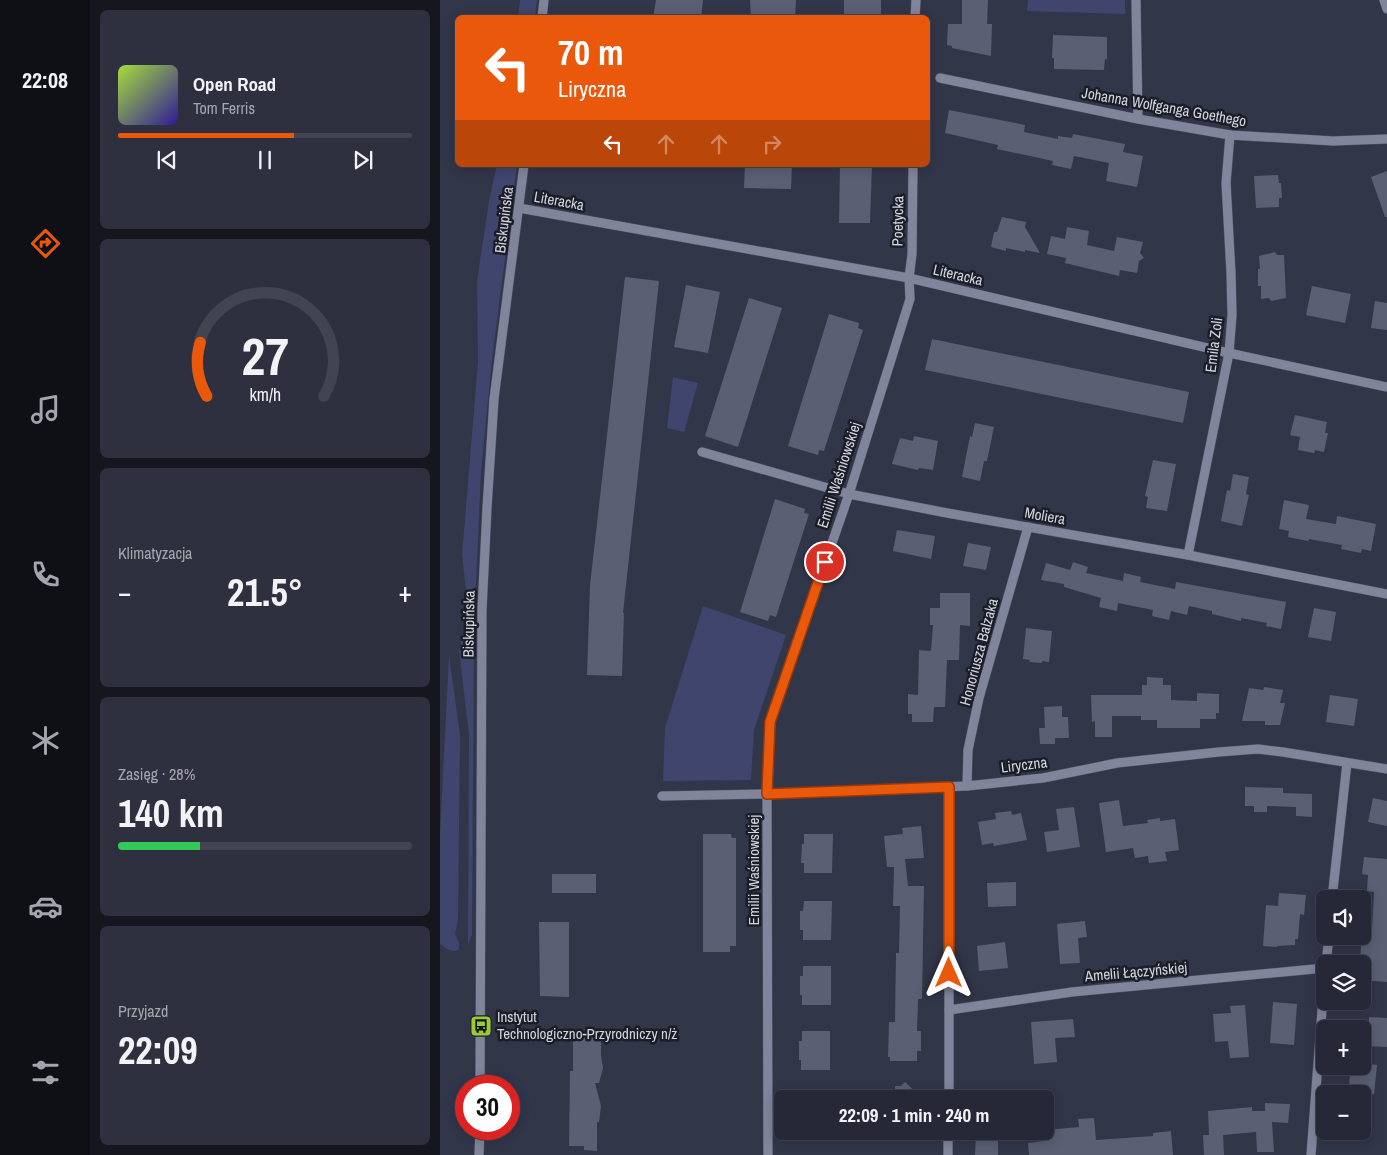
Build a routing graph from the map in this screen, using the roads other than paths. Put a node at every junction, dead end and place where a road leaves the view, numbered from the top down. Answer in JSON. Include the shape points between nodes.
{"nodes":[{"id":1,"x":544,"y":0,"type":"edge"},
{"id":2,"x":916,"y":0,"type":"edge"},
{"id":3,"x":1136,"y":0,"type":"edge"},
{"id":4,"x":1384,"y":0,"type":"edge"},
{"id":5,"x":1387,"y":9,"type":"edge"},
{"id":6,"x":542,"y":15,"type":"edge"},
{"id":7,"x":915,"y":15,"type":"edge"},
{"id":8,"x":940,"y":78,"type":"dead end"},
{"id":9,"x":1138,"y":119,"type":"junction"},
{"id":10,"x":1230,"y":135,"type":"junction"},
{"id":11,"x":1387,"y":139,"type":"edge"},
{"id":12,"x":524,"y":167,"type":"edge"},
{"id":13,"x":913,"y":167,"type":"edge"},
{"id":14,"x":519,"y":208,"type":"junction"},
{"id":15,"x":909,"y":278,"type":"junction"},
{"id":16,"x":1229,"y":353,"type":"junction"},
{"id":17,"x":1387,"y":387,"type":"edge"},
{"id":18,"x":702,"y":452,"type":"dead end"},
{"id":19,"x":848,"y":494,"type":"junction"},
{"id":20,"x":1028,"y":527,"type":"junction"},
{"id":21,"x":1188,"y":555,"type":"junction"},
{"id":22,"x":1387,"y":594,"type":"edge"},
{"id":23,"x":1347,"y":762,"type":"junction"},
{"id":24,"x":1387,"y":769,"type":"edge"},
{"id":25,"x":967,"y":786,"type":"junction"},
{"id":26,"x":949,"y":787,"type":"junction"},
{"id":27,"x":767,"y":794,"type":"junction"},
{"id":28,"x":662,"y":796,"type":"dead end"},
{"id":29,"x":1333,"y":890,"type":"edge"},
{"id":30,"x":1316,"y":971,"type":"edge"},
{"id":31,"x":949,"y":1010,"type":"junction"},
{"id":32,"x":1322,"y":1010,"type":"edge"},
{"id":33,"x":480,"y":1075,"type":"edge"},
{"id":34,"x":948,"y":1090,"type":"edge"},
{"id":35,"x":480,"y":1140,"type":"edge"},
{"id":36,"x":948,"y":1140,"type":"edge"},
{"id":37,"x":479,"y":1155,"type":"edge"},
{"id":38,"x":768,"y":1155,"type":"edge"},
{"id":39,"x":948,"y":1155,"type":"edge"},
{"id":40,"x":1311,"y":1155,"type":"edge"}],
"edges":[{"from":1,"to":6,"type":"street"},
{"from":2,"to":7,"type":"street"},
{"from":3,"to":9,"type":"street"},
{"from":4,"to":5,"type":"street"},
{"from":8,"to":9,"type":"street","name":"Johanna Wolfganga Goethego"},
{"from":9,"to":10,"type":"street","name":"Johanna Wolfganga Goethego"},
{"from":10,"to":11,"type":"street","name":"Johanna Wolfganga Goethego","via":[[1333,141]]},
{"from":10,"to":16,"type":"street","name":"Emila Zoli","via":[[1226,183],[1232,315]]},
{"from":12,"to":14,"type":"street","name":"Biskupińska"},
{"from":13,"to":15,"type":"street","name":"Poetycka"},
{"from":14,"to":15,"type":"street","name":"Literacka"},
{"from":14,"to":33,"type":"street","name":"Biskupińska","via":[[494,399],[483,600]]},
{"from":15,"to":16,"type":"street","name":"Literacka"},
{"from":15,"to":19,"type":"street","name":"Emilii Waśniowskiej","via":[[910,298]]},
{"from":16,"to":17,"type":"street","name":"Literacka"},
{"from":16,"to":21,"type":"street","name":"Emila Zoli"},
{"from":18,"to":19,"type":"street","name":"Moliera"},
{"from":19,"to":20,"type":"street","name":"Moliera"},
{"from":19,"to":27,"type":"street","name":"Emilii Waśniowskiej","via":[[770,722]]},
{"from":20,"to":21,"type":"street","name":"Moliera"},
{"from":20,"to":25,"type":"street","name":"Honoriusza Balzaka","via":[[979,698],[968,750]]},
{"from":21,"to":22,"type":"street","name":"Moliera"},
{"from":23,"to":24,"type":"street","name":"Liryczna"},
{"from":23,"to":25,"type":"street","name":"Liryczna","via":[[1258,749],[1238,750]]},
{"from":23,"to":29,"type":"street"},
{"from":25,"to":26,"type":"street","name":"Liryczna"},
{"from":26,"to":27,"type":"street","name":"Liryczna"},
{"from":26,"to":31,"type":"street"},
{"from":27,"to":28,"type":"street","name":"Liryczna"},
{"from":27,"to":38,"type":"street","name":"Emilii Waśniowskiej"},
{"from":30,"to":31,"type":"street","name":"Amelii Łączyńskiej","via":[[1072,992]]},
{"from":31,"to":34,"type":"street"},
{"from":32,"to":40,"type":"street"},
{"from":35,"to":37,"type":"street"},
{"from":36,"to":39,"type":"street"}]}
